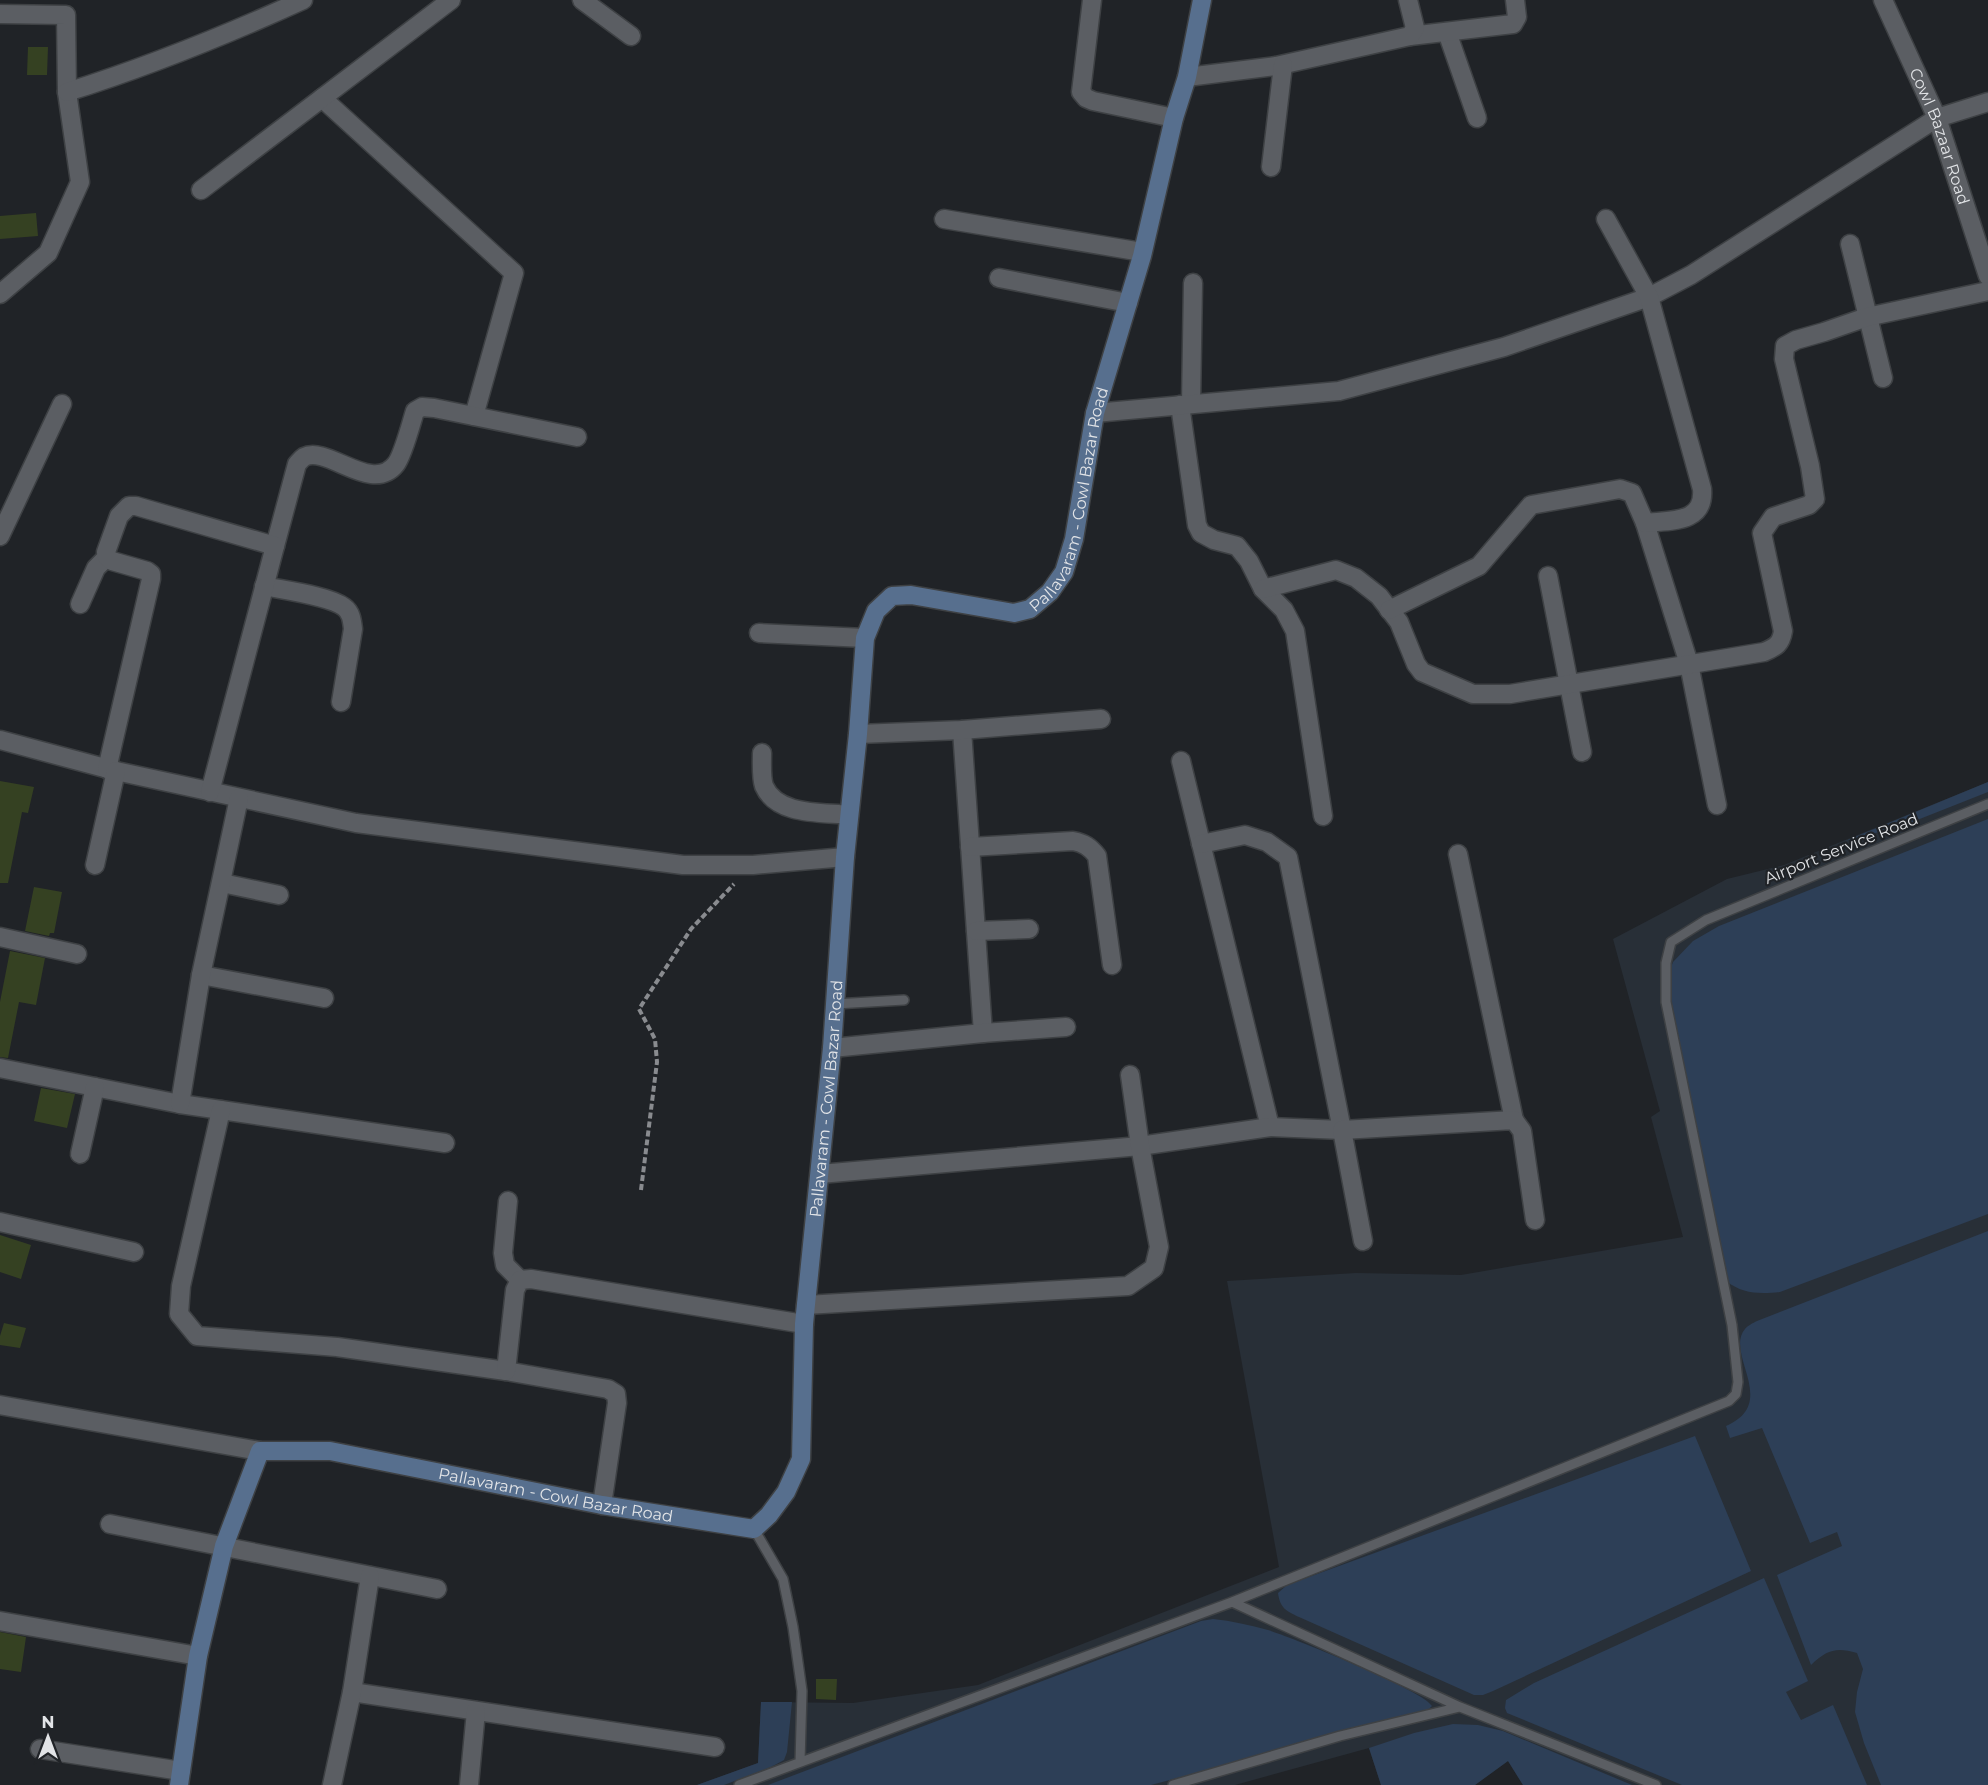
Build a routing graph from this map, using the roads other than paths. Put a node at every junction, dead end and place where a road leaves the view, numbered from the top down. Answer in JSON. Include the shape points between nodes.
{"nodes":[{"id":1,"x":303,"y":0,"type":"edge"},
{"id":2,"x":451,"y":0,"type":"edge"},
{"id":3,"x":582,"y":0,"type":"edge"},
{"id":4,"x":1092,"y":0,"type":"edge"},
{"id":5,"x":1202,"y":0,"type":"edge"},
{"id":6,"x":1408,"y":0,"type":"edge"},
{"id":7,"x":1515,"y":0,"type":"edge"},
{"id":8,"x":1883,"y":0,"type":"edge"},
{"id":9,"x":0,"y":14,"type":"edge"},
{"id":10,"x":1447,"y":32,"type":"junction"},
{"id":11,"x":631,"y":36,"type":"dead end"},
{"id":12,"x":1410,"y":36,"type":"junction"},
{"id":13,"x":1283,"y":65,"type":"junction"},
{"id":14,"x":1187,"y":77,"type":"junction"},
{"id":15,"x":67,"y":92,"type":"junction"},
{"id":16,"x":322,"y":98,"type":"junction"},
{"id":17,"x":1988,"y":102,"type":"edge"},
{"id":18,"x":1174,"y":118,"type":"junction"},
{"id":19,"x":1477,"y":118,"type":"dead end"},
{"id":20,"x":1937,"y":118,"type":"junction"},
{"id":21,"x":1271,"y":167,"type":"dead end"},
{"id":22,"x":201,"y":190,"type":"dead end"},
{"id":23,"x":944,"y":219,"type":"dead end"},
{"id":24,"x":1606,"y":219,"type":"dead end"},
{"id":25,"x":1850,"y":244,"type":"dead end"},
{"id":26,"x":1142,"y":252,"type":"junction"},
{"id":27,"x":1988,"y":276,"type":"edge"},
{"id":28,"x":999,"y":278,"type":"dead end"},
{"id":29,"x":1193,"y":283,"type":"dead end"},
{"id":30,"x":1988,"y":291,"type":"edge"},
{"id":31,"x":0,"y":294,"type":"edge"},
{"id":32,"x":1649,"y":297,"type":"junction"},
{"id":33,"x":1128,"y":303,"type":"junction"},
{"id":34,"x":1867,"y":317,"type":"junction"},
{"id":35,"x":1883,"y":378,"type":"dead end"},
{"id":36,"x":62,"y":404,"type":"dead end"},
{"id":37,"x":1185,"y":405,"type":"junction"},
{"id":38,"x":1095,"y":413,"type":"junction"},
{"id":39,"x":474,"y":416,"type":"junction"},
{"id":40,"x":577,"y":437,"type":"dead end"},
{"id":41,"x":1645,"y":523,"type":"junction"},
{"id":42,"x":0,"y":536,"type":"edge"},
{"id":43,"x":275,"y":546,"type":"junction"},
{"id":44,"x":107,"y":557,"type":"junction"},
{"id":45,"x":1548,"y":576,"type":"dead end"},
{"id":46,"x":264,"y":586,"type":"junction"},
{"id":47,"x":1263,"y":589,"type":"junction"},
{"id":48,"x":80,"y":604,"type":"dead end"},
{"id":49,"x":1389,"y":610,"type":"junction"},
{"id":50,"x":759,"y":633,"type":"dead end"},
{"id":51,"x":865,"y":638,"type":"junction"},
{"id":52,"x":1689,"y":664,"type":"junction"},
{"id":53,"x":1569,"y":684,"type":"junction"},
{"id":54,"x":341,"y":702,"type":"dead end"},
{"id":55,"x":1101,"y":719,"type":"dead end"},
{"id":56,"x":962,"y":730,"type":"junction"},
{"id":57,"x":858,"y":734,"type":"junction"},
{"id":58,"x":0,"y":740,"type":"edge"},
{"id":59,"x":1582,"y":752,"type":"dead end"},
{"id":60,"x":762,"y":753,"type":"dead end"},
{"id":61,"x":1181,"y":761,"type":"dead end"},
{"id":62,"x":111,"y":770,"type":"junction"},
{"id":63,"x":210,"y":792,"type":"junction"},
{"id":64,"x":238,"y":798,"type":"junction"},
{"id":65,"x":1988,"y":804,"type":"edge"},
{"id":66,"x":1718,"y":805,"type":"dead end"},
{"id":67,"x":849,"y":815,"type":"junction"},
{"id":68,"x":1323,"y":816,"type":"dead end"},
{"id":69,"x":1201,"y":844,"type":"junction"},
{"id":70,"x":970,"y":847,"type":"junction"},
{"id":71,"x":1458,"y":854,"type":"dead end"},
{"id":72,"x":845,"y":857,"type":"junction"},
{"id":73,"x":95,"y":864,"type":"dead end"},
{"id":74,"x":222,"y":883,"type":"junction"},
{"id":75,"x":279,"y":895,"type":"dead end"},
{"id":76,"x":1029,"y":929,"type":"dead end"},
{"id":77,"x":976,"y":932,"type":"junction"},
{"id":78,"x":0,"y":937,"type":"edge"},
{"id":79,"x":77,"y":954,"type":"dead end"},
{"id":80,"x":1112,"y":965,"type":"dead end"},
{"id":81,"x":201,"y":975,"type":"junction"},
{"id":82,"x":324,"y":998,"type":"dead end"},
{"id":83,"x":904,"y":1000,"type":"dead end"},
{"id":84,"x":835,"y":1004,"type":"junction"},
{"id":85,"x":1066,"y":1027,"type":"dead end"},
{"id":86,"x":983,"y":1033,"type":"junction"},
{"id":87,"x":832,"y":1048,"type":"junction"},
{"id":88,"x":0,"y":1068,"type":"edge"},
{"id":89,"x":1130,"y":1074,"type":"dead end"},
{"id":90,"x":95,"y":1087,"type":"junction"},
{"id":91,"x":180,"y":1104,"type":"junction"},
{"id":92,"x":221,"y":1110,"type":"junction"},
{"id":93,"x":1514,"y":1120,"type":"junction"},
{"id":94,"x":1270,"y":1127,"type":"junction"},
{"id":95,"x":1342,"y":1130,"type":"junction"},
{"id":96,"x":446,"y":1143,"type":"dead end"},
{"id":97,"x":1140,"y":1146,"type":"junction"},
{"id":98,"x":80,"y":1154,"type":"dead end"},
{"id":99,"x":820,"y":1174,"type":"junction"},
{"id":100,"x":507,"y":1201,"type":"dead end"},
{"id":101,"x":1535,"y":1220,"type":"dead end"},
{"id":102,"x":0,"y":1222,"type":"edge"},
{"id":103,"x":1363,"y":1241,"type":"dead end"},
{"id":104,"x":134,"y":1252,"type":"dead end"},
{"id":105,"x":520,"y":1280,"type":"junction"},
{"id":106,"x":806,"y":1305,"type":"junction"},
{"id":107,"x":804,"y":1324,"type":"junction"},
{"id":108,"x":506,"y":1371,"type":"junction"},
{"id":109,"x":0,"y":1405,"type":"edge"},
{"id":110,"x":260,"y":1451,"type":"junction"},
{"id":111,"x":602,"y":1505,"type":"junction"},
{"id":112,"x":110,"y":1524,"type":"dead end"},
{"id":113,"x":754,"y":1529,"type":"junction"},
{"id":114,"x":224,"y":1546,"type":"junction"},
{"id":115,"x":370,"y":1576,"type":"junction"},
{"id":116,"x":437,"y":1589,"type":"dead end"},
{"id":117,"x":1232,"y":1602,"type":"junction"},
{"id":118,"x":0,"y":1621,"type":"edge"},
{"id":119,"x":198,"y":1656,"type":"junction"},
{"id":120,"x":352,"y":1692,"type":"junction"},
{"id":121,"x":1460,"y":1707,"type":"junction"},
{"id":122,"x":476,"y":1711,"type":"junction"},
{"id":123,"x":715,"y":1747,"type":"dead end"},
{"id":124,"x":40,"y":1749,"type":"dead end"},
{"id":125,"x":800,"y":1762,"type":"junction"},
{"id":126,"x":180,"y":1778,"type":"edge"},
{"id":127,"x":332,"y":1785,"type":"edge"},
{"id":128,"x":469,"y":1785,"type":"edge"},
{"id":129,"x":739,"y":1785,"type":"edge"},
{"id":130,"x":1173,"y":1785,"type":"edge"},
{"id":131,"x":1656,"y":1785,"type":"edge"}],
"edges":[{"from":1,"to":15,"type":"street","via":[[243,27]]},
{"from":2,"to":16,"type":"street"},
{"from":3,"to":11,"type":"street"},
{"from":4,"to":18,"type":"street","via":[[1081,92],[1093,101]]},
{"from":5,"to":14,"type":"street","name":"Pallavaram - Cowl Bazar Road"},
{"from":6,"to":12,"type":"street","via":[[1415,28]]},
{"from":7,"to":10,"type":"street","via":[[1517,17],[1513,24]]},
{"from":8,"to":20,"type":"street","name":"Cowl Bazaar Road"},
{"from":9,"to":15,"type":"street","via":[[66,15]]},
{"from":10,"to":12,"type":"street"},
{"from":10,"to":19,"type":"street"},
{"from":12,"to":13,"type":"street"},
{"from":13,"to":14,"type":"street"},
{"from":13,"to":21,"type":"street"},
{"from":14,"to":18,"type":"street","name":"Pallavaram - Cowl Bazar Road"},
{"from":15,"to":31,"type":"street","via":[[80,182],[48,253]]},
{"from":16,"to":22,"type":"street"},
{"from":16,"to":39,"type":"street","via":[[514,273]]},
{"from":17,"to":20,"type":"street"},
{"from":18,"to":26,"type":"street","name":"Pallavaram - Cowl Bazar Road"},
{"from":20,"to":27,"type":"street","name":"Cowl Bazaar Road"},
{"from":20,"to":32,"type":"street","via":[[1691,275]]},
{"from":23,"to":26,"type":"street"},
{"from":24,"to":32,"type":"street"},
{"from":25,"to":34,"type":"street"},
{"from":26,"to":33,"type":"street","name":"Pallavaram - Cowl Bazar Road"},
{"from":28,"to":33,"type":"street"},
{"from":29,"to":37,"type":"street"},
{"from":30,"to":34,"type":"street"},
{"from":32,"to":37,"type":"street","via":[[1504,347],[1339,391]]},
{"from":32,"to":41,"type":"street","via":[[1703,499],[1693,515]]},
{"from":33,"to":38,"type":"street","name":"Pallavaram - Cowl Bazar Road"},
{"from":34,"to":35,"type":"street"},
{"from":34,"to":52,"type":"street","via":[[1785,346],[1784,358],[1815,499],[1809,505],[1773,517],[1762,533],[1783,631],[1781,641],[1764,652]]},
{"from":36,"to":42,"type":"street"},
{"from":37,"to":38,"type":"street"},
{"from":37,"to":47,"type":"street","via":[[1197,525],[1201,533],[1237,546]]},
{"from":38,"to":51,"type":"street","name":"Pallavaram - Cowl Bazar Road","via":[[1074,539],[1065,572],[1050,592],[1030,609],[1014,613],[911,595],[892,596],[876,611]]},
{"from":39,"to":40,"type":"street"},
{"from":39,"to":43,"type":"street","via":[[434,408],[415,411],[396,464],[384,474],[371,475],[315,455],[304,458],[297,464]]},
{"from":41,"to":49,"type":"street","via":[[1632,493],[1620,489],[1531,505],[1479,566]]},
{"from":41,"to":52,"type":"street"},
{"from":43,"to":44,"type":"street","via":[[129,506],[119,516]]},
{"from":43,"to":46,"type":"street"},
{"from":44,"to":48,"type":"street","via":[[96,568]]},
{"from":44,"to":62,"type":"street","via":[[151,574]]},
{"from":45,"to":53,"type":"street"},
{"from":46,"to":54,"type":"street","via":[[346,608],[353,628]]},
{"from":46,"to":63,"type":"street"},
{"from":47,"to":49,"type":"street","via":[[1336,570],[1356,578],[1379,596]]},
{"from":47,"to":68,"type":"street","via":[[1284,610],[1295,631]]},
{"from":49,"to":53,"type":"street","via":[[1399,622],[1416,664],[1438,680],[1473,694],[1510,694]]},
{"from":50,"to":51,"type":"street"},
{"from":51,"to":57,"type":"street","name":"Pallavaram - Cowl Bazar Road"},
{"from":52,"to":53,"type":"street"},
{"from":52,"to":66,"type":"street"},
{"from":53,"to":59,"type":"street"},
{"from":55,"to":56,"type":"street"},
{"from":56,"to":57,"type":"street"},
{"from":56,"to":70,"type":"street"},
{"from":57,"to":67,"type":"street","name":"Pallavaram - Cowl Bazar Road"},
{"from":58,"to":62,"type":"street"},
{"from":60,"to":67,"type":"street","via":[[764,785],[782,805]]},
{"from":61,"to":69,"type":"street"},
{"from":62,"to":63,"type":"street"},
{"from":62,"to":73,"type":"street"},
{"from":63,"to":64,"type":"street"},
{"from":64,"to":72,"type":"street","via":[[356,823],[683,865],[753,865]]},
{"from":64,"to":74,"type":"street"},
{"from":65,"to":117,"type":"lane","name":"Airport Service Road","via":[[1706,920],[1671,942],[1666,963],[1666,1002],[1732,1325],[1736,1394],[1729,1401]]},
{"from":67,"to":72,"type":"street","name":"Pallavaram - Cowl Bazar Road"},
{"from":69,"to":94,"type":"street"},
{"from":69,"to":95,"type":"street","via":[[1245,835],[1267,842],[1288,857]]},
{"from":70,"to":77,"type":"street"},
{"from":70,"to":80,"type":"street","via":[[1072,842],[1091,847],[1097,856]]},
{"from":71,"to":93,"type":"street"},
{"from":72,"to":84,"type":"street","name":"Pallavaram - Cowl Bazar Road"},
{"from":74,"to":75,"type":"street"},
{"from":74,"to":81,"type":"street"},
{"from":76,"to":77,"type":"street"},
{"from":77,"to":86,"type":"street"},
{"from":78,"to":79,"type":"street"},
{"from":81,"to":82,"type":"street"},
{"from":81,"to":91,"type":"street"},
{"from":83,"to":84,"type":"lane"},
{"from":84,"to":87,"type":"street","name":"Pallavaram - Cowl Bazar Road"},
{"from":85,"to":86,"type":"street"},
{"from":86,"to":87,"type":"street"},
{"from":87,"to":99,"type":"street","name":"Pallavaram - Cowl Bazar Road"},
{"from":88,"to":90,"type":"street"},
{"from":89,"to":97,"type":"street"},
{"from":90,"to":91,"type":"street"},
{"from":90,"to":98,"type":"street"},
{"from":91,"to":92,"type":"street"},
{"from":92,"to":96,"type":"street"},
{"from":92,"to":108,"type":"street","via":[[181,1286],[179,1314],[197,1336],[337,1347]]},
{"from":93,"to":95,"type":"street"},
{"from":93,"to":101,"type":"street","via":[[1522,1131]]},
{"from":94,"to":95,"type":"street"},
{"from":94,"to":97,"type":"street"},
{"from":95,"to":103,"type":"street"},
{"from":97,"to":99,"type":"street"},
{"from":97,"to":106,"type":"street","via":[[1159,1246],[1154,1268],[1128,1286]]},
{"from":99,"to":106,"type":"street","name":"Pallavaram - Cowl Bazar Road"},
{"from":100,"to":105,"type":"street","via":[[505,1265]]},
{"from":102,"to":104,"type":"street"},
{"from":105,"to":107,"type":"street"},
{"from":105,"to":108,"type":"street","via":[[515,1290]]},
{"from":106,"to":107,"type":"street","name":"Pallavaram - Cowl Bazar Road"},
{"from":107,"to":113,"type":"street","name":"Pallavaram - Cowl Bazar Road","via":[[801,1458],[786,1492]]},
{"from":108,"to":111,"type":"street","via":[[608,1389],[616,1394]]},
{"from":109,"to":110,"type":"street"},
{"from":110,"to":111,"type":"street","name":"Pallavaram - Cowl Bazar Road","via":[[330,1451]]},
{"from":110,"to":114,"type":"street"},
{"from":111,"to":113,"type":"street","name":"Pallavaram - Cowl Bazar Road"},
{"from":112,"to":114,"type":"street"},
{"from":113,"to":125,"type":"lane","via":[[783,1578],[800,1662]]},
{"from":114,"to":115,"type":"street"},
{"from":114,"to":119,"type":"street"},
{"from":115,"to":116,"type":"street"},
{"from":115,"to":120,"type":"street"},
{"from":117,"to":121,"type":"lane"},
{"from":117,"to":125,"type":"lane"},
{"from":118,"to":119,"type":"street"},
{"from":119,"to":126,"type":"street"},
{"from":120,"to":122,"type":"street"},
{"from":120,"to":127,"type":"street"},
{"from":121,"to":130,"type":"lane","via":[[1340,1736]]},
{"from":121,"to":131,"type":"lane"},
{"from":122,"to":123,"type":"street"},
{"from":122,"to":128,"type":"street"},
{"from":124,"to":126,"type":"street"},
{"from":125,"to":129,"type":"lane"}]}
